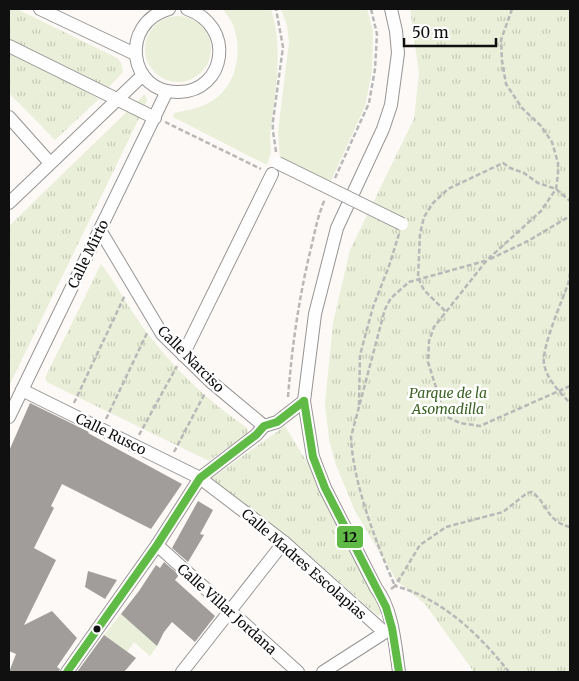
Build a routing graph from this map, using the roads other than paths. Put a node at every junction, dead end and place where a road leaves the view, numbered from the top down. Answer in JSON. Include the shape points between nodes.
{"nodes":[{"id":1,"x":40,"y":9,"type":"edge"},
{"id":2,"x":169,"y":9,"type":"edge"},
{"id":3,"x":187,"y":9,"type":"edge"},
{"id":4,"x":390,"y":9,"type":"edge"},
{"id":5,"x":9,"y":46,"type":"edge"},
{"id":6,"x":135,"y":54,"type":"junction"},
{"id":7,"x":143,"y":75,"type":"junction"},
{"id":8,"x":167,"y":91,"type":"junction"},
{"id":9,"x":118,"y":99,"type":"junction"},
{"id":10,"x":9,"y":117,"type":"edge"},
{"id":11,"x":155,"y":118,"type":"junction"},
{"id":12,"x":50,"y":163,"type":"junction"},
{"id":13,"x":9,"y":203,"type":"edge"},
{"id":14,"x":402,"y":224,"type":"road end"},
{"id":15,"x":100,"y":230,"type":"junction"},
{"id":16,"x":184,"y":355,"type":"junction"},
{"id":17,"x":22,"y":390,"type":"junction"},
{"id":18,"x":304,"y":401,"type":"junction"},
{"id":19,"x":9,"y":417,"type":"edge"},
{"id":20,"x":264,"y":426,"type":"junction"},
{"id":21,"x":200,"y":478,"type":"junction"},
{"id":22,"x":284,"y":542,"type":"junction"},
{"id":23,"x":157,"y":545,"type":"junction"},
{"id":24,"x":230,"y":612,"type":"junction"},
{"id":25,"x":388,"y":630,"type":"junction"},
{"id":26,"x":67,"y":672,"type":"edge"},
{"id":27,"x":182,"y":672,"type":"edge"},
{"id":28,"x":298,"y":672,"type":"edge"},
{"id":29,"x":323,"y":672,"type":"edge"},
{"id":30,"x":399,"y":672,"type":"edge"}],
"edges":[{"from":1,"to":6,"type":"street"},
{"from":2,"to":6,"type":"street","via":[[149,18],[141,28]]},
{"from":3,"to":8,"type":"street","via":[[202,16],[214,29],[220,53],[211,76],[203,84],[192,90]]},
{"from":4,"to":18,"type":"street","name":"Calle Madres Escolapias","via":[[398,54],[395,87],[383,129],[337,228],[314,314]]},
{"from":5,"to":9,"type":"street"},
{"from":6,"to":7,"type":"street"},
{"from":7,"to":8,"type":"street"},
{"from":7,"to":9,"type":"street"},
{"from":8,"to":11,"type":"street","name":"Calle Mirto"},
{"from":9,"to":11,"type":"street"},
{"from":9,"to":12,"type":"street"},
{"from":10,"to":12,"type":"street"},
{"from":11,"to":15,"type":"street","name":"Calle Mirto"},
{"from":12,"to":13,"type":"street"},
{"from":14,"to":16,"type":"street","bridge":true,"via":[[275,168]]},
{"from":15,"to":16,"type":"street","name":"Calle Narciso","via":[[162,334]]},
{"from":15,"to":17,"type":"street","name":"Calle Mirto"},
{"from":16,"to":20,"type":"street","name":"Calle Narciso"},
{"from":17,"to":19,"type":"street","name":"Calle Mirto"},
{"from":17,"to":21,"type":"street","name":"Calle Rusco"},
{"from":18,"to":20,"type":"street","via":[[277,422]]},
{"from":18,"to":25,"type":"street","name":"Calle Madres Escolapias","via":[[313,457],[325,488],[383,597]]},
{"from":20,"to":21,"type":"street"},
{"from":21,"to":22,"type":"street","name":"Calle Madres Escolapias"},
{"from":21,"to":23,"type":"street"},
{"from":22,"to":24,"type":"street"},
{"from":22,"to":25,"type":"street","name":"Calle Madres Escolapias"},
{"from":23,"to":24,"type":"street","name":"Calle Villar Jordana"},
{"from":23,"to":26,"type":"street"},
{"from":24,"to":27,"type":"street"},
{"from":24,"to":28,"type":"street","name":"Calle Villar Jordana"},
{"from":25,"to":29,"type":"street"},
{"from":25,"to":30,"type":"street","name":"Calle Madres Escolapias"}]}
